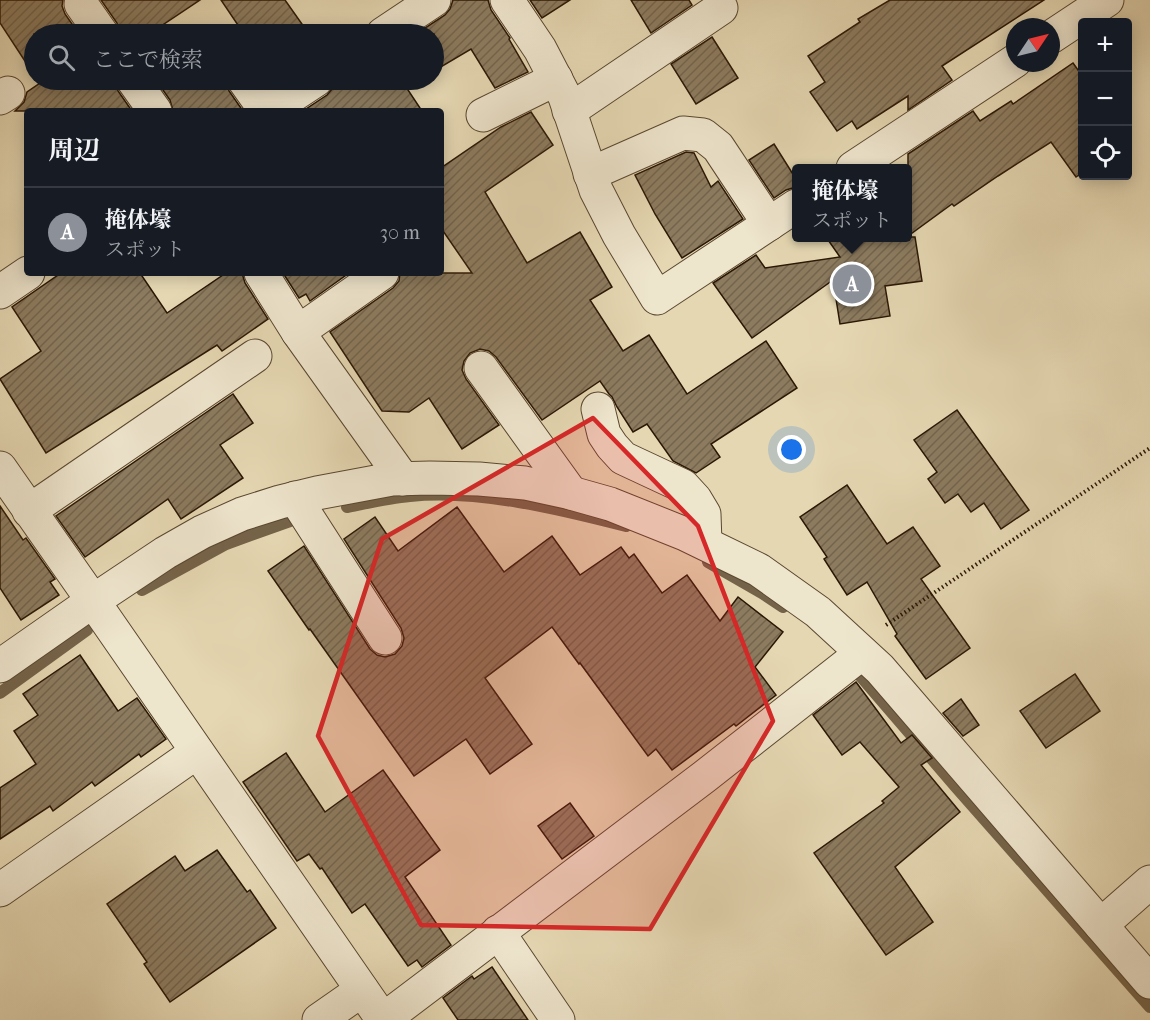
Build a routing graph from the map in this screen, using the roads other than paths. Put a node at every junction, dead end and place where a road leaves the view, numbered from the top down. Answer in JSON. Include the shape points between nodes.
{"nodes":[{"id":1,"x":434,"y":0,"type":"edge"},
{"id":2,"x":507,"y":0,"type":"edge"},
{"id":3,"x":1107,"y":0,"type":"edge"},
{"id":4,"x":81,"y":4,"type":"dead end"},
{"id":5,"x":721,"y":8,"type":"dead end"},
{"id":6,"x":95,"y":24,"type":"edge"},
{"id":7,"x":398,"y":24,"type":"edge"},
{"id":8,"x":1060,"y":31,"type":"edge"},
{"id":9,"x":1006,"y":67,"type":"edge"},
{"id":10,"x":556,"y":80,"type":"junction"},
{"id":11,"x":140,"y":90,"type":"edge"},
{"id":12,"x":251,"y":90,"type":"edge"},
{"id":13,"x":300,"y":90,"type":"edge"},
{"id":14,"x":153,"y":108,"type":"edge"},
{"id":15,"x":265,"y":108,"type":"edge"},
{"id":16,"x":272,"y":108,"type":"edge"},
{"id":17,"x":569,"y":111,"type":"junction"},
{"id":18,"x":483,"y":115,"type":"dead end"},
{"id":19,"x":859,"y":164,"type":"edge"},
{"id":20,"x":590,"y":174,"type":"junction"},
{"id":21,"x":792,"y":209,"type":"edge"},
{"id":22,"x":768,"y":224,"type":"junction"},
{"id":23,"x":24,"y":276,"type":"edge"},
{"id":24,"x":263,"y":276,"type":"edge"},
{"id":25,"x":378,"y":276,"type":"edge"},
{"id":26,"x":0,"y":292,"type":"edge"},
{"id":27,"x":298,"y":332,"type":"junction"},
{"id":28,"x":255,"y":356,"type":"dead end"},
{"id":29,"x":481,"y":368,"type":"dead end"},
{"id":30,"x":598,"y":409,"type":"dead end"},
{"id":31,"x":0,"y":468,"type":"edge"},
{"id":32,"x":403,"y":479,"type":"junction"},
{"id":33,"x":571,"y":493,"type":"junction"},
{"id":34,"x":295,"y":498,"type":"junction"},
{"id":35,"x":29,"y":511,"type":"junction"},
{"id":36,"x":705,"y":543,"type":"junction"},
{"id":37,"x":93,"y":601,"type":"junction"},
{"id":38,"x":385,"y":638,"type":"dead end"},
{"id":39,"x":852,"y":657,"type":"junction"},
{"id":40,"x":0,"y":666,"type":"edge"},
{"id":41,"x":197,"y":752,"type":"junction"},
{"id":42,"x":1150,"y":882,"type":"edge"},
{"id":43,"x":0,"y":890,"type":"edge"},
{"id":44,"x":1101,"y":925,"type":"junction"},
{"id":45,"x":498,"y":932,"type":"junction"},
{"id":46,"x":1150,"y":982,"type":"edge"},
{"id":47,"x":362,"y":990,"type":"junction"},
{"id":48,"x":319,"y":1020,"type":"edge"},
{"id":49,"x":383,"y":1020,"type":"edge"},
{"id":50,"x":558,"y":1020,"type":"edge"}],
"edges":[{"from":1,"to":7,"type":"street"},
{"from":2,"to":10,"type":"street"},
{"from":3,"to":8,"type":"street"},
{"from":4,"to":6,"type":"street"},
{"from":5,"to":17,"type":"street"},
{"from":9,"to":19,"type":"street"},
{"from":10,"to":17,"type":"street"},
{"from":10,"to":18,"type":"street"},
{"from":11,"to":14,"type":"street"},
{"from":12,"to":15,"type":"street"},
{"from":13,"to":16,"type":"street"},
{"from":17,"to":20,"type":"street"},
{"from":20,"to":22,"type":"street","via":[[683,134],[703,135],[718,147]]},
{"from":20,"to":22,"type":"street","via":[[619,235],[657,298]]},
{"from":21,"to":22,"type":"street"},
{"from":23,"to":26,"type":"street"},
{"from":24,"to":27,"type":"street"},
{"from":25,"to":27,"type":"street"},
{"from":27,"to":32,"type":"street"},
{"from":28,"to":35,"type":"street"},
{"from":29,"to":33,"type":"street"},
{"from":30,"to":36,"type":"street","via":[[604,434],[623,458],[683,486],[695,499],[704,514]]},
{"from":31,"to":35,"type":"street"},
{"from":32,"to":33,"type":"street","via":[[491,480]]},
{"from":32,"to":34,"type":"street"},
{"from":33,"to":36,"type":"street","via":[[610,504]]},
{"from":34,"to":37,"type":"street","via":[[242,514],[202,532]]},
{"from":34,"to":38,"type":"street"},
{"from":35,"to":37,"type":"street"},
{"from":36,"to":39,"type":"street","via":[[759,570],[818,612]]},
{"from":37,"to":40,"type":"street"},
{"from":37,"to":41,"type":"street"},
{"from":39,"to":44,"type":"street","via":[[880,669]]},
{"from":39,"to":45,"type":"street","via":[[704,777]]},
{"from":41,"to":43,"type":"street"},
{"from":41,"to":47,"type":"street"},
{"from":42,"to":44,"type":"street"},
{"from":44,"to":46,"type":"street"},
{"from":45,"to":49,"type":"street"},
{"from":45,"to":50,"type":"street"},
{"from":47,"to":48,"type":"street"},
{"from":47,"to":49,"type":"street"}]}
